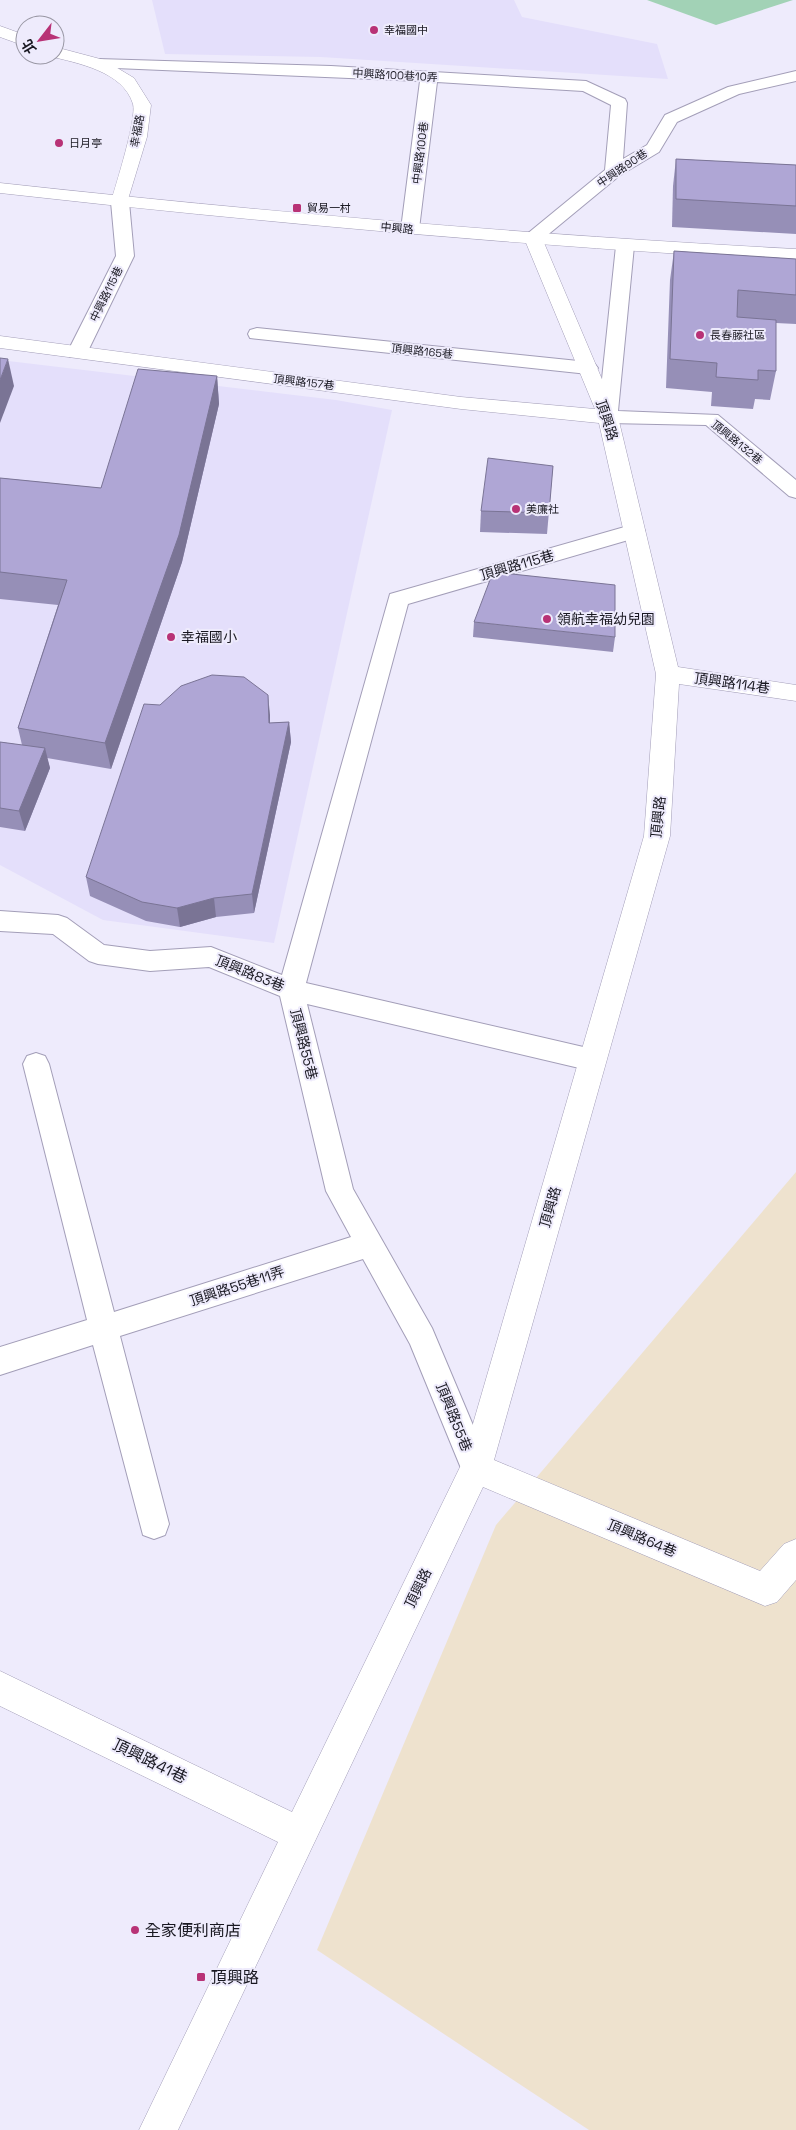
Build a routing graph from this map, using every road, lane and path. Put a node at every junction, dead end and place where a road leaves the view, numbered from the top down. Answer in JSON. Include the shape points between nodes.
{"nodes":[{"id":1,"x":0,"y":31,"type":"edge"},
{"id":2,"x":15,"y":37,"type":"edge"},
{"id":3,"x":65,"y":55,"type":"edge"},
{"id":4,"x":98,"y":64,"type":"junction"},
{"id":5,"x":429,"y":76,"type":"junction"},
{"id":6,"x":796,"y":76,"type":"edge"},
{"id":7,"x":613,"y":172,"type":"junction"},
{"id":8,"x":0,"y":188,"type":"edge"},
{"id":9,"x":120,"y":202,"type":"junction"},
{"id":10,"x":410,"y":229,"type":"junction"},
{"id":11,"x":533,"y":238,"type":"junction"},
{"id":12,"x":625,"y":246,"type":"junction"},
{"id":13,"x":796,"y":255,"type":"edge"},
{"id":14,"x":257,"y":334,"type":"dead end"},
{"id":15,"x":0,"y":342,"type":"edge"},
{"id":16,"x":77,"y":353,"type":"junction"},
{"id":17,"x":588,"y":368,"type":"junction"},
{"id":18,"x":608,"y":417,"type":"junction"},
{"id":19,"x":796,"y":491,"type":"edge"},
{"id":20,"x":635,"y":531,"type":"junction"},
{"id":21,"x":398,"y":599,"type":"joint"},
{"id":22,"x":668,"y":674,"type":"junction"},
{"id":23,"x":796,"y":693,"type":"edge"},
{"id":24,"x":0,"y":921,"type":"edge"},
{"id":25,"x":291,"y":990,"type":"junction"},
{"id":26,"x":592,"y":1060,"type":"junction"},
{"id":27,"x":36,"y":1064,"type":"dead end"},
{"id":28,"x":370,"y":1244,"type":"junction"},
{"id":29,"x":104,"y":1328,"type":"junction"},
{"id":30,"x":0,"y":1361,"type":"edge"},
{"id":31,"x":476,"y":1468,"type":"junction"},
{"id":32,"x":154,"y":1524,"type":"dead end"},
{"id":33,"x":796,"y":1555,"type":"edge"},
{"id":34,"x":0,"y":1688,"type":"edge"},
{"id":35,"x":300,"y":1834,"type":"junction"},
{"id":36,"x":158,"y":2130,"type":"edge"}],
"edges":[{"from":1,"to":2,"type":"street"},
{"from":3,"to":4,"type":"street","name":"幸福路"},
{"from":4,"to":5,"type":"lane","name":"中興路100巷10弄"},
{"from":4,"to":9,"type":"street","name":"幸福路","via":[[128,82],[142,105],[138,137]]},
{"from":5,"to":7,"type":"lane","name":"中興路100巷10弄","via":[[586,86],[619,102]]},
{"from":5,"to":10,"type":"lane","name":"中興路100巷"},
{"from":6,"to":7,"type":"lane","name":"中興路90巷","via":[[734,90],[671,119],[653,148]]},
{"from":7,"to":11,"type":"lane","name":"中興路90巷"},
{"from":8,"to":9,"type":"street","name":"中興路"},
{"from":9,"to":10,"type":"street","name":"中興路"},
{"from":9,"to":16,"type":"lane","name":"中興路115巷","via":[[125,256]]},
{"from":10,"to":11,"type":"street","name":"中興路"},
{"from":11,"to":12,"type":"street","name":"中興路"},
{"from":11,"to":17,"type":"street","name":"頂興路"},
{"from":12,"to":13,"type":"street","name":"中興路"},
{"from":12,"to":18,"type":"lane"},
{"from":14,"to":17,"type":"lane","name":"頂興路165巷"},
{"from":15,"to":16,"type":"street","name":"頂興路157巷"},
{"from":16,"to":18,"type":"street","name":"頂興路157巷","via":[[461,403]]},
{"from":17,"to":18,"type":"street","name":"頂興路"},
{"from":18,"to":19,"type":"lane","name":"頂興路132巷","via":[[712,419]]},
{"from":18,"to":20,"type":"street","name":"頂興路"},
{"from":20,"to":21,"type":"lane","name":"頂興路115巷"},
{"from":20,"to":22,"type":"street","name":"頂興路"},
{"from":21,"to":25,"type":"lane","name":"頂興路55巷"},
{"from":22,"to":23,"type":"street","name":"頂興路114巷"},
{"from":22,"to":26,"type":"street","name":"頂興路","via":[[657,836]]},
{"from":24,"to":25,"type":"lane","name":"頂興路83巷","via":[[58,926],[98,954],[150,962],[211,957]]},
{"from":25,"to":26,"type":"lane","name":"頂興路83巷"},
{"from":25,"to":28,"type":"lane","name":"頂興路55巷","via":[[340,1191]]},
{"from":26,"to":31,"type":"street","name":"頂興路"},
{"from":27,"to":29,"type":"lane"},
{"from":28,"to":29,"type":"lane","name":"頂興路55巷11弄"},
{"from":28,"to":31,"type":"lane","name":"頂興路55巷","via":[[422,1337]]},
{"from":29,"to":30,"type":"lane","name":"頂興路55巷11弄"},
{"from":29,"to":32,"type":"lane"},
{"from":31,"to":33,"type":"street","name":"頂興路64巷","via":[[765,1590]]},
{"from":31,"to":35,"type":"street","name":"頂興路"},
{"from":34,"to":35,"type":"street","name":"頂興路41巷"},
{"from":35,"to":36,"type":"street","name":"頂興路"}]}
